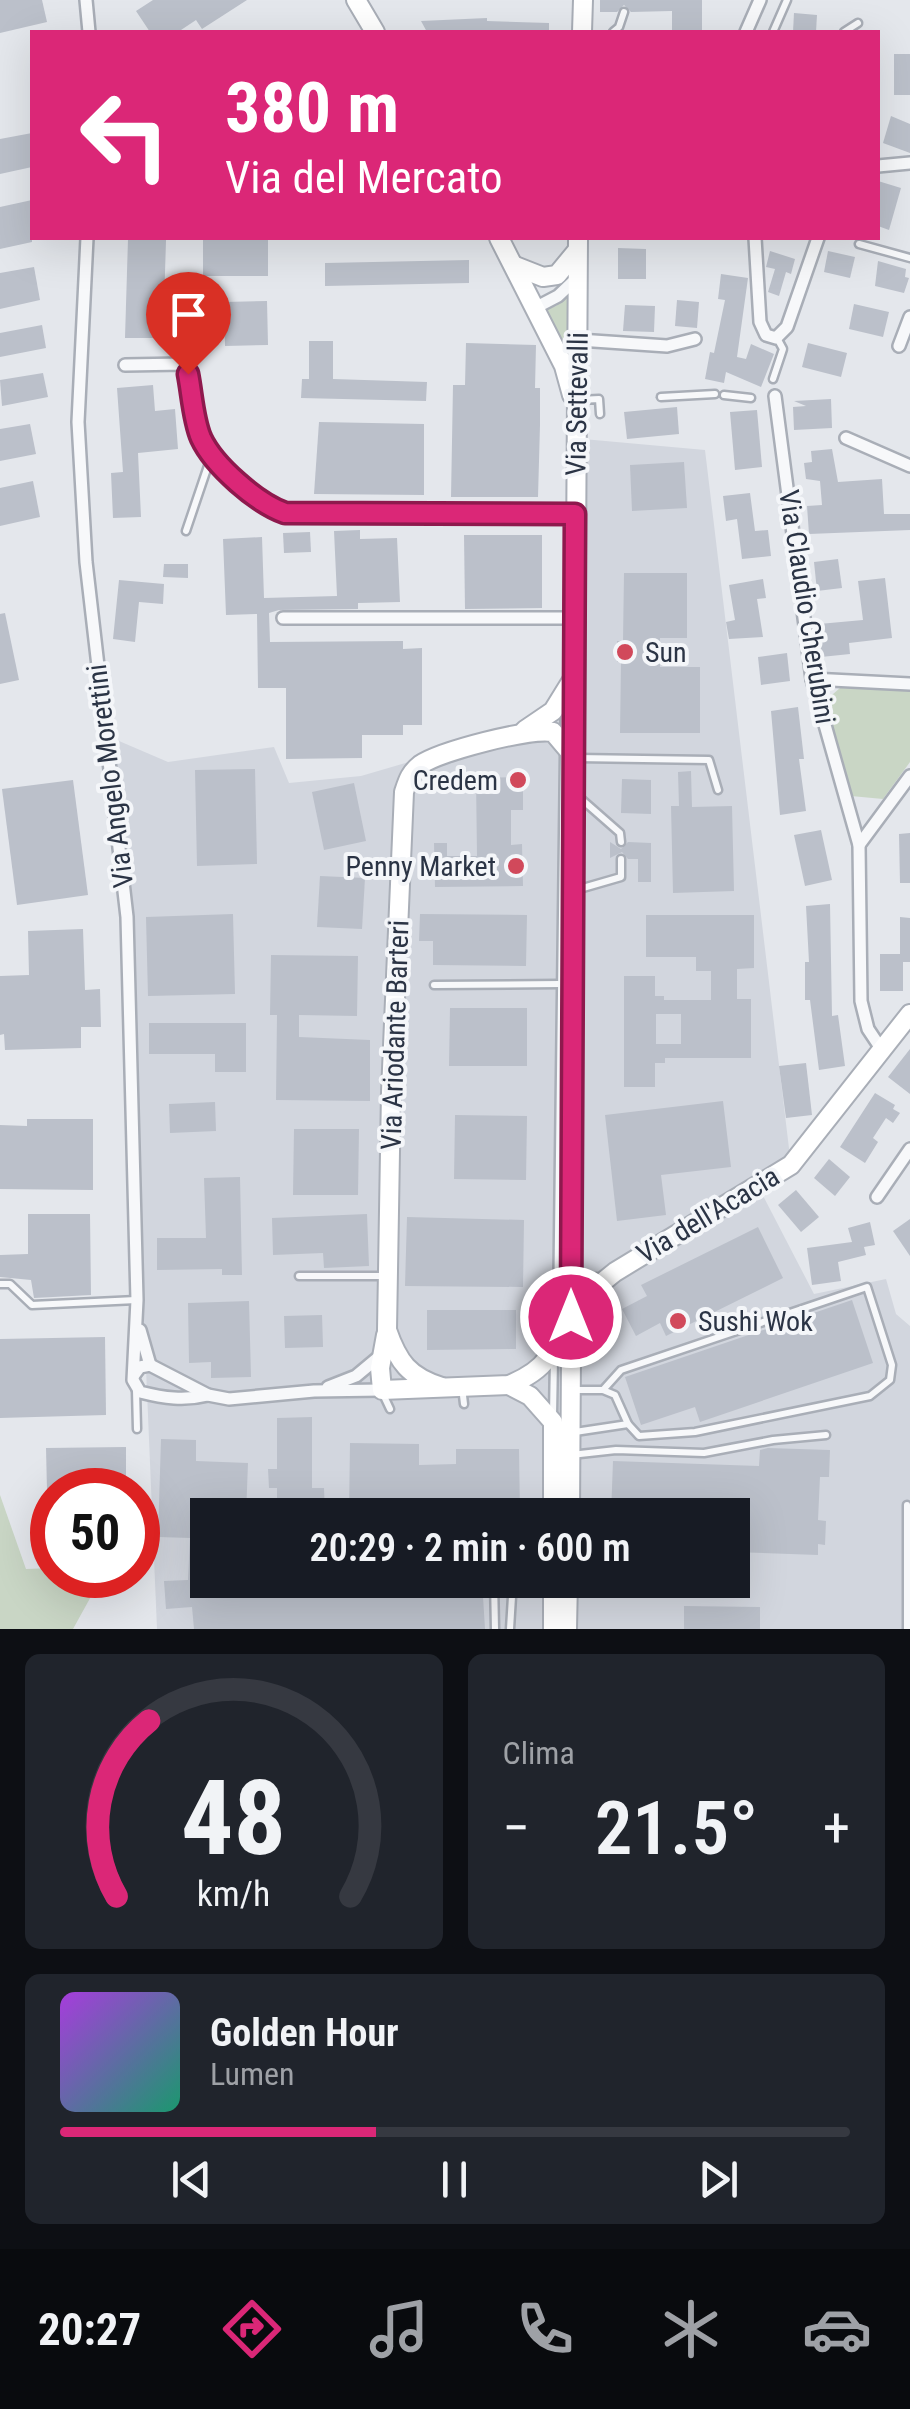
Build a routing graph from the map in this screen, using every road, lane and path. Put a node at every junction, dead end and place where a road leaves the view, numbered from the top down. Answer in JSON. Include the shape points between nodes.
{"nodes":[{"id":1,"x":86,"y":0,"type":"edge"},
{"id":2,"x":356,"y":0,"type":"edge"},
{"id":3,"x":582,"y":0,"type":"edge"},
{"id":4,"x":760,"y":0,"type":"edge"},
{"id":5,"x":787,"y":0,"type":"edge"},
{"id":6,"x":624,"y":12,"type":"dead end"},
{"id":7,"x":858,"y":23,"type":"dead end"},
{"id":8,"x":88,"y":30,"type":"edge"},
{"id":9,"x":375,"y":30,"type":"edge"},
{"id":10,"x":582,"y":30,"type":"edge"},
{"id":11,"x":615,"y":30,"type":"edge"},
{"id":12,"x":747,"y":30,"type":"edge"},
{"id":13,"x":774,"y":30,"type":"edge"},
{"id":14,"x":847,"y":30,"type":"edge"},
{"id":15,"x":910,"y":163,"type":"edge"},
{"id":16,"x":880,"y":166,"type":"edge"},
{"id":17,"x":87,"y":240,"type":"edge"},
{"id":18,"x":499,"y":240,"type":"edge"},
{"id":19,"x":755,"y":240,"type":"edge"},
{"id":20,"x":817,"y":240,"type":"edge"},
{"id":21,"x":578,"y":244,"type":"edge"},
{"id":22,"x":859,"y":244,"type":"dead end"},
{"id":23,"x":910,"y":258,"type":"edge"},
{"id":24,"x":516,"y":266,"type":"junction"},
{"id":25,"x":578,"y":277,"type":"junction"},
{"id":26,"x":535,"y":308,"type":"junction"},
{"id":27,"x":910,"y":316,"type":"edge"},
{"id":28,"x":695,"y":338,"type":"dead end"},
{"id":29,"x":776,"y":338,"type":"junction"},
{"id":30,"x":579,"y":345,"type":"junction"},
{"id":31,"x":899,"y":346,"type":"dead end"},
{"id":32,"x":556,"y":350,"type":"junction"},
{"id":33,"x":125,"y":364,"type":"dead end"},
{"id":34,"x":773,"y":378,"type":"dead end"},
{"id":35,"x":715,"y":394,"type":"dead end"},
{"id":36,"x":724,"y":395,"type":"dead end"},
{"id":37,"x":662,"y":397,"type":"dead end"},
{"id":38,"x":751,"y":398,"type":"dead end"},
{"id":39,"x":771,"y":399,"type":"dead end"},
{"id":40,"x":578,"y":400,"type":"junction"},
{"id":41,"x":600,"y":414,"type":"dead end"},
{"id":42,"x":576,"y":420,"type":"junction"},
{"id":43,"x":846,"y":438,"type":"dead end"},
{"id":44,"x":212,"y":454,"type":"junction"},
{"id":45,"x":910,"y":466,"type":"edge"},
{"id":46,"x":575,"y":514,"type":"junction"},
{"id":47,"x":186,"y":531,"type":"dead end"},
{"id":48,"x":283,"y":618,"type":"dead end"},
{"id":49,"x":574,"y":618,"type":"junction"},
{"id":50,"x":574,"y":677,"type":"junction"},
{"id":51,"x":812,"y":680,"type":"junction"},
{"id":52,"x":910,"y":684,"type":"edge"},
{"id":53,"x":565,"y":696,"type":"junction"},
{"id":54,"x":520,"y":733,"type":"junction"},
{"id":55,"x":570,"y":750,"type":"junction"},
{"id":56,"x":910,"y":776,"type":"edge"},
{"id":57,"x":718,"y":790,"type":"dead end"},
{"id":58,"x":575,"y":794,"type":"junction"},
{"id":59,"x":620,"y":842,"type":"dead end"},
{"id":60,"x":858,"y":845,"type":"junction"},
{"id":61,"x":620,"y":858,"type":"dead end"},
{"id":62,"x":574,"y":890,"type":"junction"},
{"id":63,"x":560,"y":984,"type":"junction"},
{"id":64,"x":434,"y":985,"type":"dead end"},
{"id":65,"x":910,"y":1014,"type":"edge"},
{"id":66,"x":903,"y":1036,"type":"edge"},
{"id":67,"x":882,"y":1050,"type":"junction"},
{"id":68,"x":910,"y":1149,"type":"edge"},
{"id":69,"x":878,"y":1197,"type":"dead end"},
{"id":70,"x":298,"y":1276,"type":"dead end"},
{"id":71,"x":388,"y":1276,"type":"junction"},
{"id":72,"x":0,"y":1284,"type":"edge"},
{"id":73,"x":575,"y":1288,"type":"junction"},
{"id":74,"x":137,"y":1300,"type":"junction"},
{"id":75,"x":136,"y":1316,"type":"junction"},
{"id":76,"x":387,"y":1330,"type":"junction"},
{"id":77,"x":383,"y":1352,"type":"junction"},
{"id":78,"x":554,"y":1353,"type":"junction"},
{"id":79,"x":150,"y":1365,"type":"junction"},
{"id":80,"x":162,"y":1373,"type":"junction"},
{"id":81,"x":510,"y":1385,"type":"junction"},
{"id":82,"x":141,"y":1388,"type":"junction"},
{"id":83,"x":382,"y":1390,"type":"junction"},
{"id":84,"x":570,"y":1390,"type":"junction"},
{"id":85,"x":603,"y":1390,"type":"junction"},
{"id":86,"x":314,"y":1391,"type":"junction"},
{"id":87,"x":456,"y":1392,"type":"junction"},
{"id":88,"x":208,"y":1395,"type":"junction"},
{"id":89,"x":390,"y":1409,"type":"dead end"},
{"id":90,"x":553,"y":1422,"type":"junction"},
{"id":91,"x":628,"y":1424,"type":"junction"},
{"id":92,"x":137,"y":1429,"type":"dead end"},
{"id":93,"x":570,"y":1434,"type":"junction"},
{"id":94,"x":826,"y":1435,"type":"dead end"},
{"id":95,"x":570,"y":1455,"type":"junction"},
{"id":96,"x":553,"y":1498,"type":"edge"},
{"id":97,"x":570,"y":1498,"type":"edge"},
{"id":98,"x":907,"y":1505,"type":"dead end"},
{"id":99,"x":495,"y":1598,"type":"edge"},
{"id":100,"x":512,"y":1598,"type":"edge"},
{"id":101,"x":553,"y":1598,"type":"edge"},
{"id":102,"x":568,"y":1598,"type":"edge"},
{"id":103,"x":496,"y":1629,"type":"edge"},
{"id":104,"x":510,"y":1629,"type":"edge"},
{"id":105,"x":553,"y":1629,"type":"edge"},
{"id":106,"x":567,"y":1629,"type":"edge"},
{"id":107,"x":907,"y":1629,"type":"edge"}],
"edges":[{"from":1,"to":8,"type":"street"},
{"from":2,"to":9,"type":"main road"},
{"from":3,"to":10,"type":"main road"},
{"from":4,"to":12,"type":"street"},
{"from":5,"to":13,"type":"lane"},
{"from":6,"to":11,"type":"lane"},
{"from":7,"to":14,"type":"lane"},
{"from":15,"to":16,"type":"street"},
{"from":17,"to":74,"type":"street","name":"Via Angelo Morettini","via":[[78,422],[86,562],[127,917]]},
{"from":18,"to":24,"type":"main road"},
{"from":19,"to":29,"type":"street","via":[[760,322],[766,336]]},
{"from":20,"to":29,"type":"street","via":[[788,327]]},
{"from":21,"to":24,"type":"main road","via":[[557,275]]},
{"from":21,"to":25,"type":"main road","name":"Via Settevalli"},
{"from":22,"to":23,"type":"lane"},
{"from":24,"to":26,"type":"main road"},
{"from":25,"to":26,"type":"street"},
{"from":25,"to":30,"type":"main road","name":"Via Settevalli"},
{"from":26,"to":32,"type":"main road"},
{"from":27,"to":31,"type":"street"},
{"from":28,"to":30,"type":"street","via":[[666,346]]},
{"from":29,"to":34,"type":"lane","via":[[783,349]]},
{"from":30,"to":32,"type":"street"},
{"from":30,"to":40,"type":"main road","name":"Via Settevalli"},
{"from":32,"to":42,"type":"main road"},
{"from":33,"to":44,"type":"street","via":[[184,364],[201,437]]},
{"from":35,"to":37,"type":"lane"},
{"from":36,"to":38,"type":"lane"},
{"from":39,"to":51,"type":"street","name":"Via Claudio Cherubini"},
{"from":40,"to":41,"type":"lane","via":[[600,399]]},
{"from":40,"to":42,"type":"main road","name":"Via Settevalli"},
{"from":42,"to":46,"type":"main road","name":"Via Settevalli"},
{"from":43,"to":45,"type":"street"},
{"from":44,"to":46,"type":"street","via":[[266,506],[285,513]]},
{"from":44,"to":47,"type":"lane"},
{"from":46,"to":49,"type":"main road","name":"Via Settevalli"},
{"from":48,"to":49,"type":"street"},
{"from":49,"to":50,"type":"main road","name":"Via Settevalli"},
{"from":50,"to":53,"type":"main road"},
{"from":50,"to":55,"type":"main road","name":"Via Settevalli"},
{"from":51,"to":52,"type":"street"},
{"from":51,"to":60,"type":"street","name":"Via Claudio Cherubini"},
{"from":53,"to":54,"type":"main road"},
{"from":53,"to":55,"type":"lane","name":"Via Settevalli"},
{"from":54,"to":55,"type":"main road","via":[[554,732]]},
{"from":54,"to":71,"type":"main road","name":"Via Ariodante Barteri","via":[[424,762],[404,792]]},
{"from":55,"to":57,"type":"lane","via":[[709,760]]},
{"from":55,"to":58,"type":"main road","name":"Via Settevalli"},
{"from":55,"to":63,"type":"lane","name":"Via Settevalli"},
{"from":56,"to":60,"type":"street"},
{"from":58,"to":59,"type":"lane","via":[[620,833]]},
{"from":58,"to":62,"type":"main road","name":"Via Settevalli"},
{"from":60,"to":67,"type":"street","name":"Via Claudio Cherubini","via":[[861,1002]]},
{"from":61,"to":62,"type":"lane","via":[[621,877]]},
{"from":62,"to":73,"type":"main road","name":"Via Settevalli","via":[[571,1263],[582,1272]]},
{"from":63,"to":64,"type":"lane"},
{"from":63,"to":73,"type":"lane","name":"Via Settevalli"},
{"from":65,"to":66,"type":"main road","name":"Via dell'Acacia"},
{"from":66,"to":67,"type":"main road","name":"Via dell'Acacia"},
{"from":67,"to":73,"type":"main road","name":"Via dell'Acacia","via":[[792,1165],[615,1272]]},
{"from":68,"to":69,"type":"street"},
{"from":70,"to":71,"type":"lane"},
{"from":71,"to":76,"type":"main road","name":"Via Ariodante Barteri"},
{"from":72,"to":74,"type":"lane","via":[[10,1284],[32,1305]]},
{"from":73,"to":78,"type":"main road"},
{"from":73,"to":84,"type":"main road"},
{"from":74,"to":75,"type":"street","name":"Via Angelo Morettini"},
{"from":75,"to":79,"type":"street","name":"Via Angelo Morettini"},
{"from":75,"to":82,"type":"street","name":"Via Angelo Morettini"},
{"from":76,"to":77,"type":"main road","name":"Via Ariodante Barteri"},
{"from":76,"to":87,"type":"main road","via":[[405,1368]]},
{"from":77,"to":83,"type":"main road","name":"Via Ariodante Barteri"},
{"from":77,"to":86,"type":"street","via":[[356,1376]]},
{"from":78,"to":81,"type":"main road"},
{"from":78,"to":90,"type":"lane"},
{"from":79,"to":80,"type":"street"},
{"from":79,"to":82,"type":"street","via":[[140,1367]]},
{"from":80,"to":82,"type":"street","via":[[162,1386]]},
{"from":80,"to":88,"type":"street"},
{"from":81,"to":87,"type":"main road"},
{"from":81,"to":90,"type":"main road"},
{"from":82,"to":88,"type":"street","via":[[190,1400]]},
{"from":82,"to":92,"type":"lane"},
{"from":83,"to":86,"type":"street"},
{"from":83,"to":87,"type":"main road"},
{"from":83,"to":89,"type":"lane"},
{"from":84,"to":85,"type":"lane"},
{"from":84,"to":93,"type":"main road"},
{"from":85,"to":91,"type":"lane","via":[[615,1396]]},
{"from":85,"to":91,"type":"lane","via":[[621,1370],[867,1287],[892,1364],[890,1380],[870,1396],[694,1432],[639,1436]]},
{"from":86,"to":88,"type":"street"},
{"from":90,"to":96,"type":"main road"},
{"from":91,"to":93,"type":"lane"},
{"from":93,"to":95,"type":"main road"},
{"from":94,"to":95,"type":"lane","via":[[704,1453]]},
{"from":95,"to":97,"type":"main road"},
{"from":98,"to":107,"type":"lane"},
{"from":99,"to":103,"type":"lane"},
{"from":100,"to":104,"type":"lane"},
{"from":101,"to":105,"type":"main road"},
{"from":102,"to":106,"type":"main road"}]}
